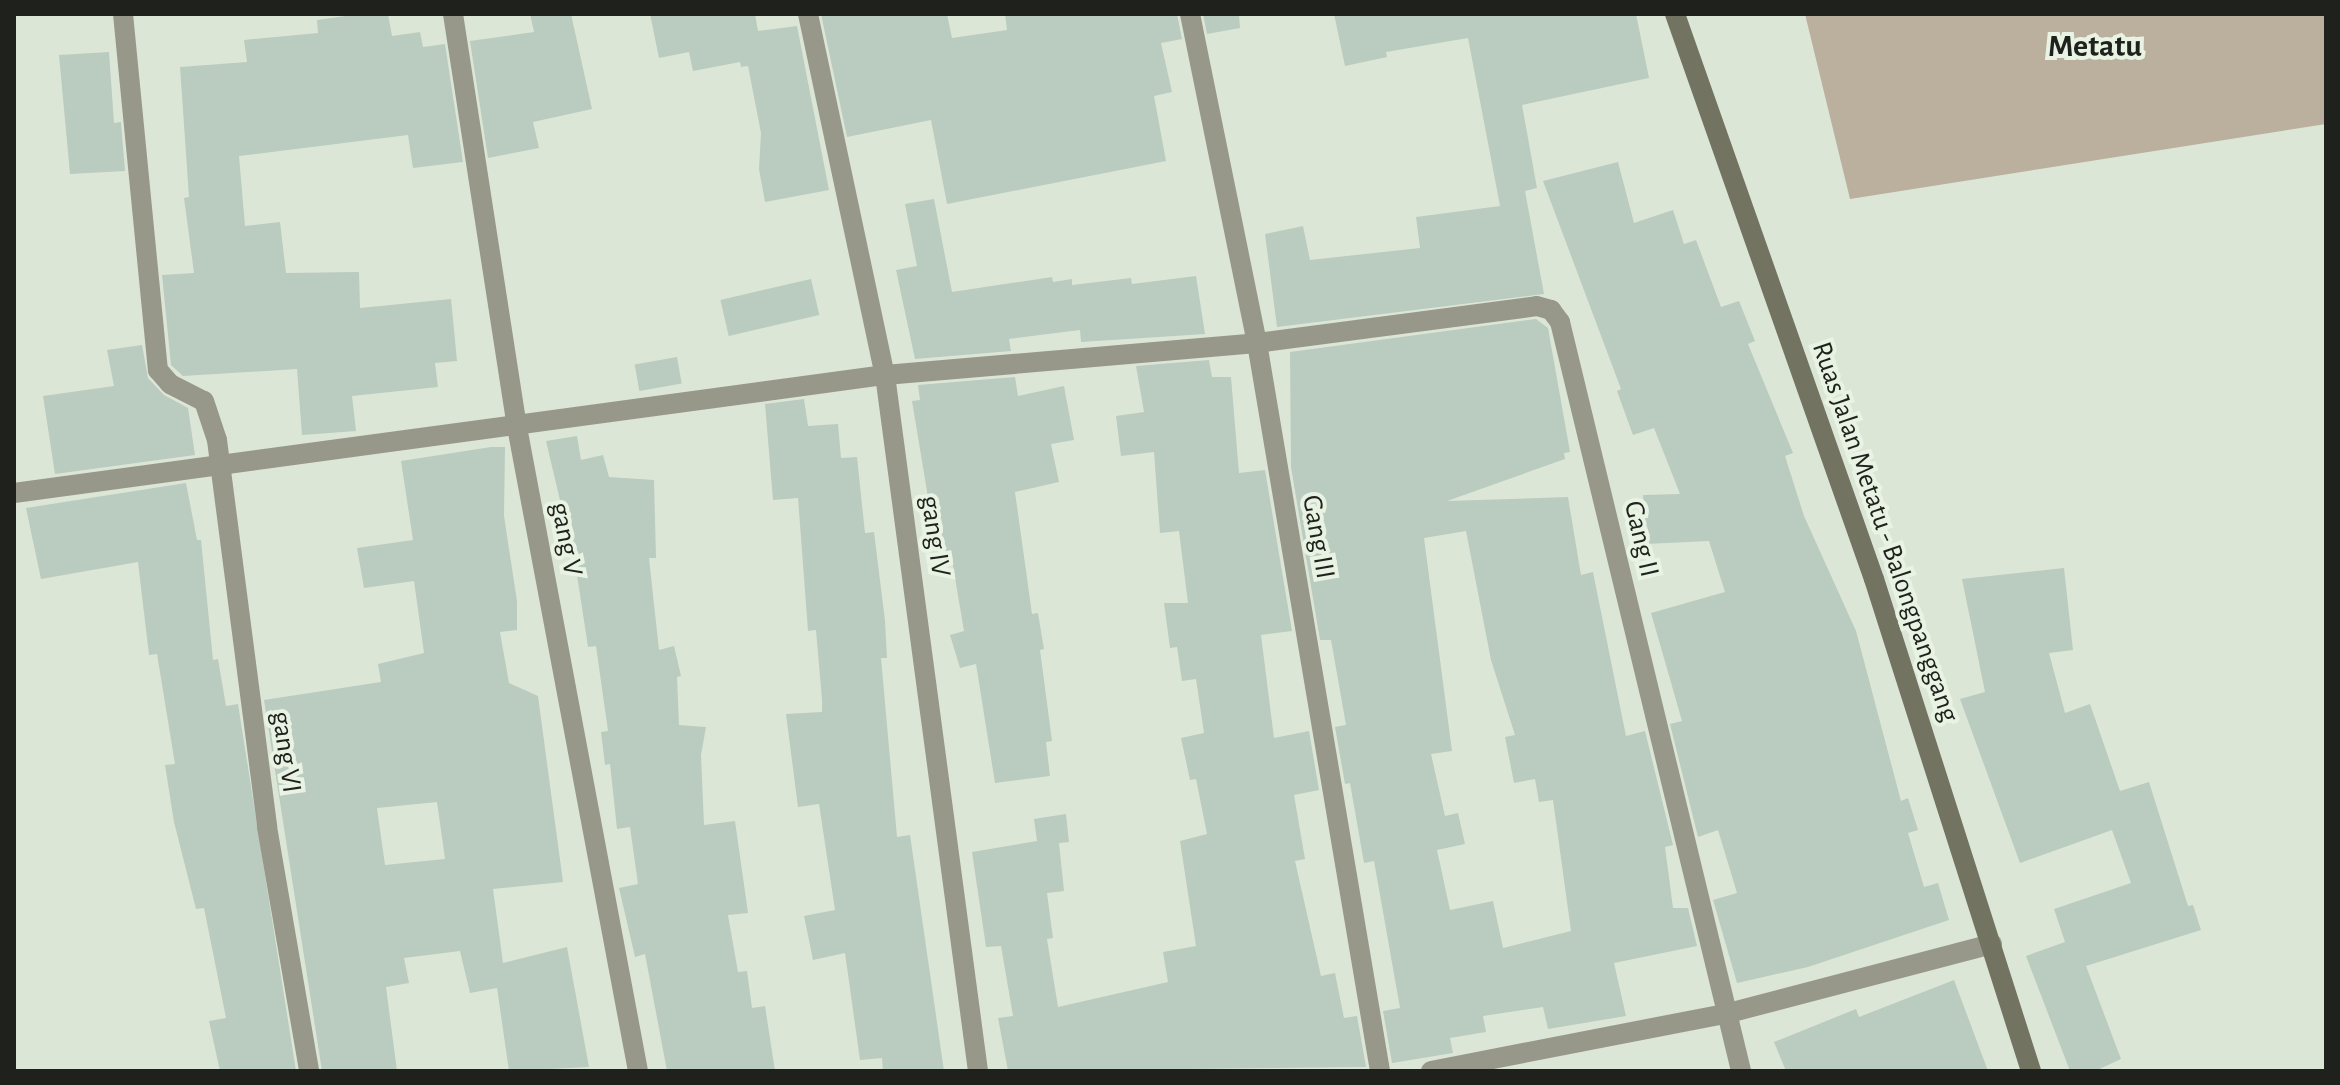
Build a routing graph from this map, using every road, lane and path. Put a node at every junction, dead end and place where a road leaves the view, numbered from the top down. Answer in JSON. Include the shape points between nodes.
{"nodes":[{"id":1,"x":123,"y":14,"type":"edge"},
{"id":2,"x":453,"y":14,"type":"edge"},
{"id":3,"x":808,"y":14,"type":"edge"},
{"id":4,"x":1190,"y":14,"type":"edge"},
{"id":5,"x":1675,"y":14,"type":"edge"},
{"id":6,"x":1257,"y":343,"type":"junction"},
{"id":7,"x":885,"y":375,"type":"junction"},
{"id":8,"x":517,"y":427,"type":"junction"},
{"id":9,"x":219,"y":465,"type":"junction"},
{"id":10,"x":14,"y":493,"type":"edge"},
{"id":11,"x":1992,"y":944,"type":"junction"},
{"id":12,"x":1725,"y":1014,"type":"junction"},
{"id":13,"x":309,"y":1071,"type":"edge"},
{"id":14,"x":638,"y":1071,"type":"edge"},
{"id":15,"x":978,"y":1071,"type":"edge"},
{"id":16,"x":1380,"y":1071,"type":"edge"},
{"id":17,"x":1431,"y":1071,"type":"edge"},
{"id":18,"x":1741,"y":1071,"type":"edge"},
{"id":19,"x":2031,"y":1071,"type":"edge"}],
"edges":[{"from":1,"to":9,"type":"street","name":"gang VI","via":[[158,370],[170,384],[204,401]]},
{"from":2,"to":8,"type":"street","name":"gang V"},
{"from":3,"to":7,"type":"street","name":"gang IV"},
{"from":4,"to":6,"type":"street","name":"Gang III"},
{"from":5,"to":11,"type":"main road","name":"Ruas Jalan Metatu - Balongpanggang","via":[[1874,579]]},
{"from":6,"to":7,"type":"street","name":"Gang II"},
{"from":6,"to":12,"type":"street","name":"Gang II","via":[[1537,306],[1551,310],[1560,322]]},
{"from":6,"to":16,"type":"street","name":"Gang III"},
{"from":7,"to":8,"type":"street","name":"Gang II"},
{"from":7,"to":15,"type":"street","name":"gang IV"},
{"from":8,"to":9,"type":"street","name":"Gang II"},
{"from":8,"to":14,"type":"street","name":"gang V"},
{"from":9,"to":10,"type":"street","name":"Gang II"},
{"from":9,"to":13,"type":"street","name":"gang VI","via":[[267,827]]},
{"from":11,"to":12,"type":"street"},
{"from":11,"to":19,"type":"main road","name":"Ruas Jalan Metatu - Balongpanggang"},
{"from":12,"to":17,"type":"street"},
{"from":12,"to":18,"type":"street","name":"Gang II"}]}
